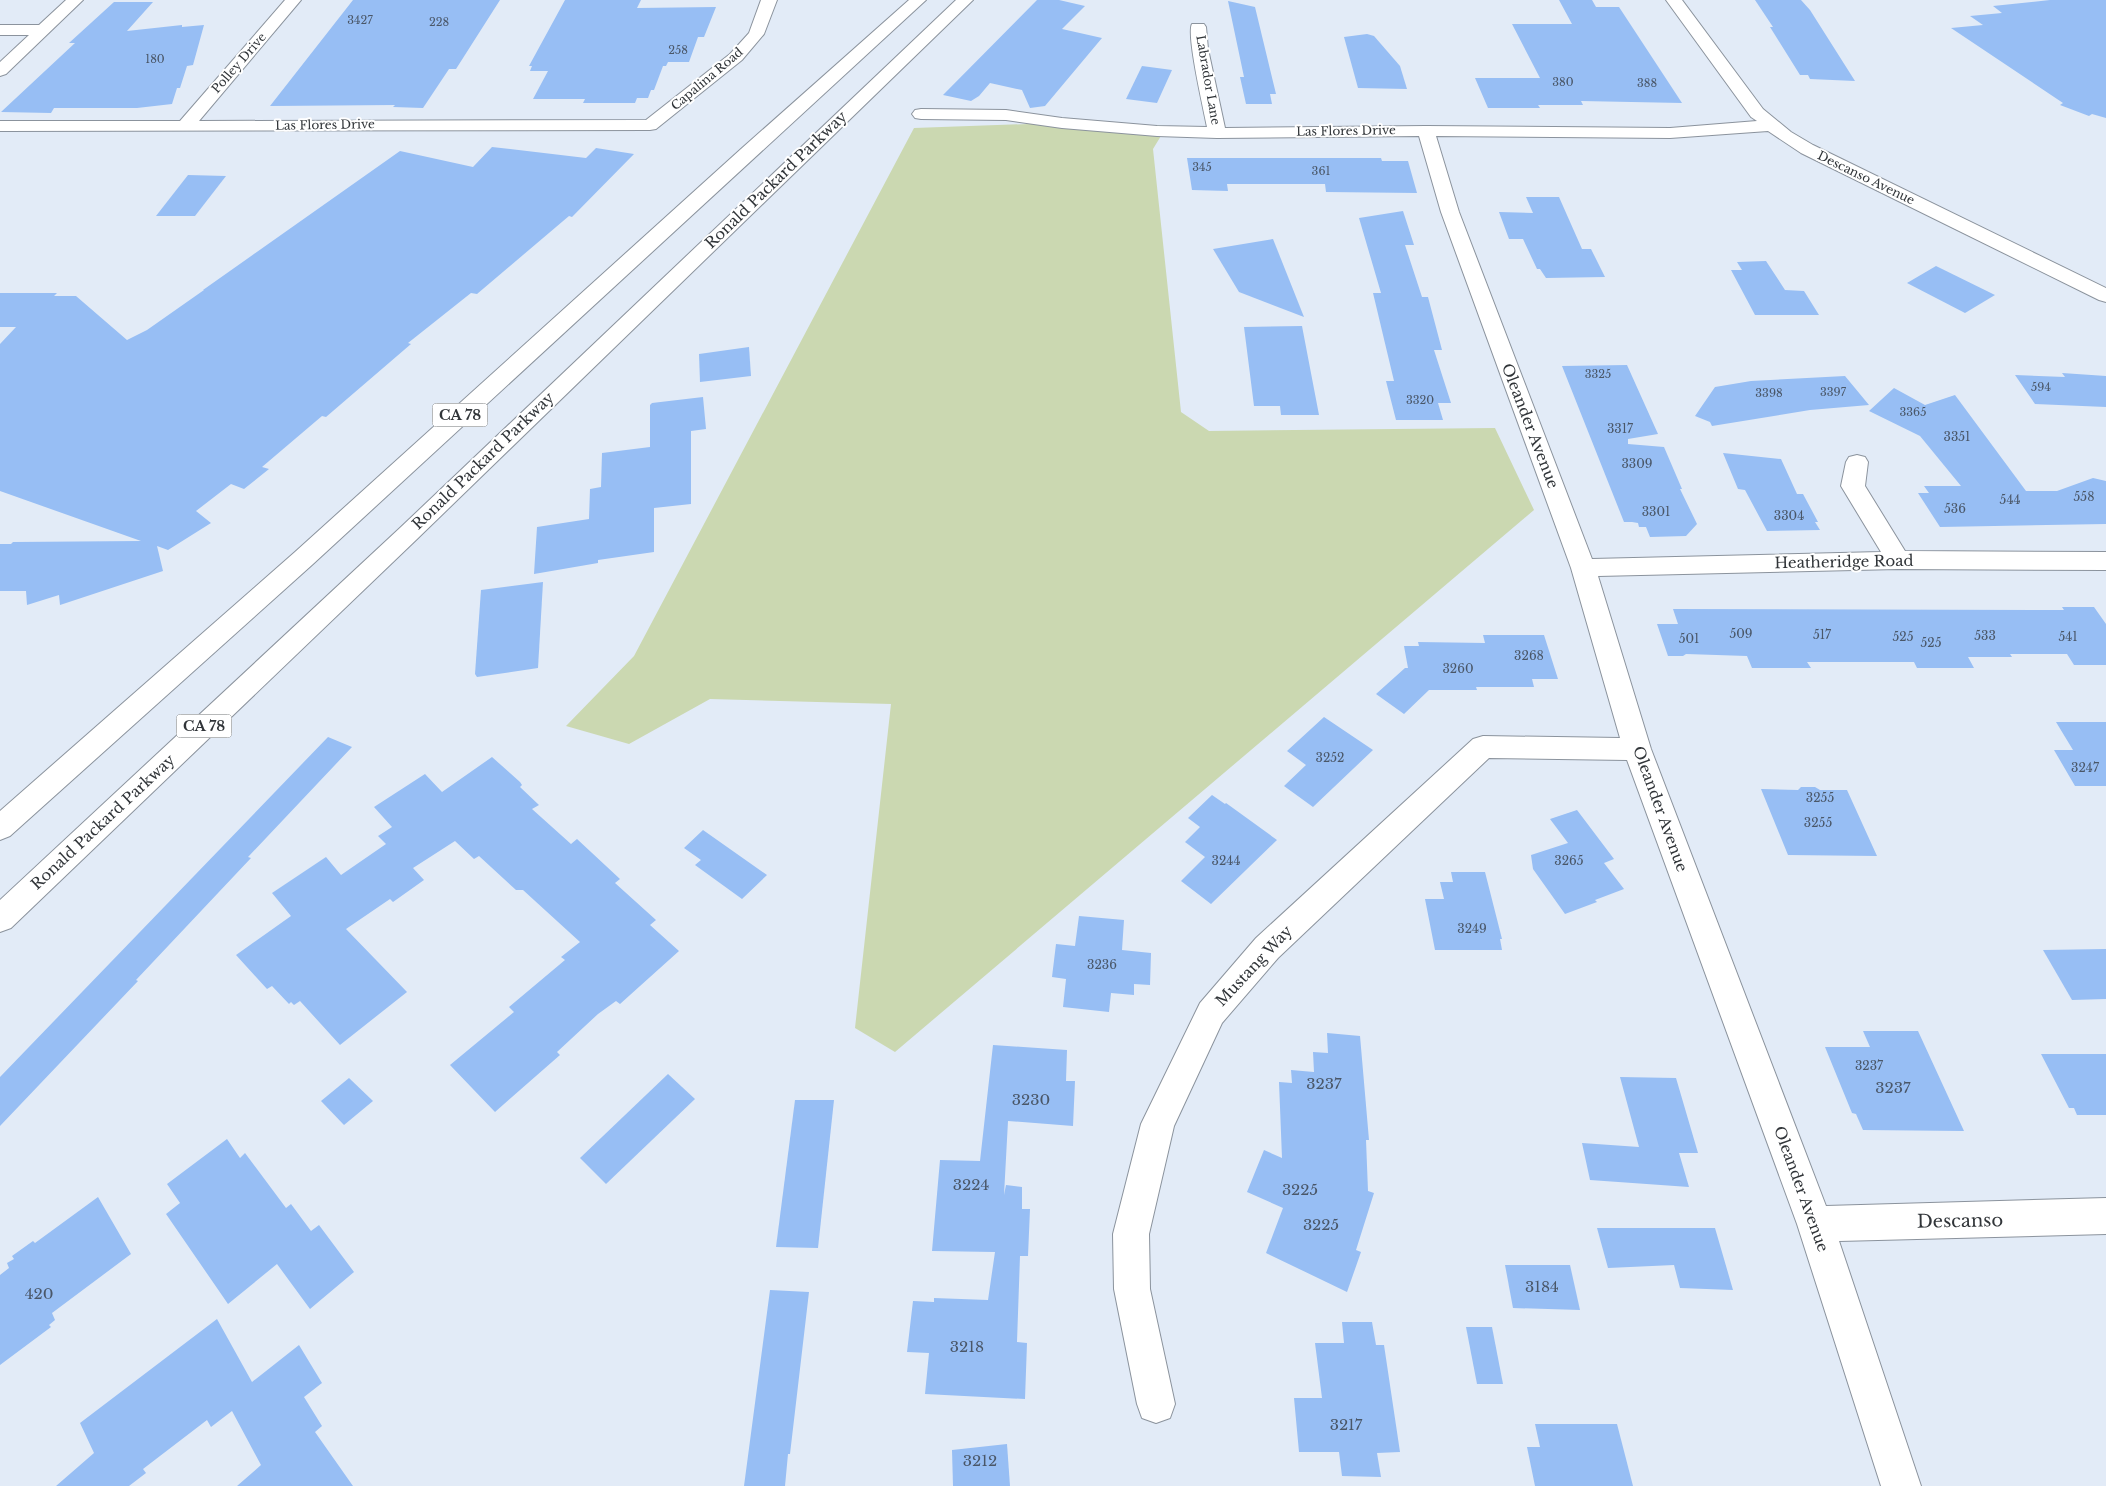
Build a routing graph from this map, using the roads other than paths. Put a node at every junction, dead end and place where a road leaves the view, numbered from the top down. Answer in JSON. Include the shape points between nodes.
{"nodes":[{"id":1,"x":75,"y":0,"type":"edge"},
{"id":2,"x":293,"y":0,"type":"edge"},
{"id":3,"x":769,"y":0,"type":"edge"},
{"id":4,"x":918,"y":0,"type":"edge"},
{"id":5,"x":965,"y":0,"type":"edge"},
{"id":6,"x":1674,"y":0,"type":"edge"},
{"id":7,"x":870,"y":22,"type":"dead end"},
{"id":8,"x":1198,"y":27,"type":"dead end"},
{"id":9,"x":0,"y":30,"type":"edge"},
{"id":10,"x":44,"y":30,"type":"junction"},
{"id":11,"x":0,"y":71,"type":"edge"},
{"id":12,"x":922,"y":114,"type":"dead end"},
{"id":13,"x":650,"y":125,"type":"joint"},
{"id":14,"x":0,"y":126,"type":"edge"},
{"id":15,"x":185,"y":126,"type":"junction"},
{"id":16,"x":1772,"y":126,"type":"junction"},
{"id":17,"x":1426,"y":130,"type":"junction"},
{"id":18,"x":1217,"y":133,"type":"junction"},
{"id":19,"x":747,"y":153,"type":"junction"},
{"id":20,"x":2106,"y":296,"type":"edge"},
{"id":21,"x":1857,"y":462,"type":"dead end"},
{"id":22,"x":1898,"y":560,"type":"junction"},
{"id":23,"x":2106,"y":561,"type":"edge"},
{"id":24,"x":1583,"y":568,"type":"junction"},
{"id":25,"x":1637,"y":749,"type":"junction"},
{"id":26,"x":0,"y":828,"type":"edge"},
{"id":27,"x":0,"y":919,"type":"edge"},
{"id":28,"x":2106,"y":1216,"type":"edge"},
{"id":29,"x":1815,"y":1224,"type":"junction"},
{"id":30,"x":1156,"y":1404,"type":"dead end"},
{"id":31,"x":1901,"y":1486,"type":"edge"}],
"edges":[{"from":1,"to":10,"type":"main road"},
{"from":2,"to":15,"type":"main road","name":"Polley Drive"},
{"from":3,"to":13,"type":"main road","name":"Capalina Road","via":[[756,34],[736,57]]},
{"from":4,"to":19,"type":"main road","number":"CA 78"},
{"from":5,"to":27,"type":"main road","name":"Ronald Packard Parkway","number":"CA 78","via":[[409,533]]},
{"from":6,"to":16,"type":"main road","name":"Descanso Avenue","via":[[1751,106]]},
{"from":7,"to":19,"type":"main road"},
{"from":8,"to":18,"type":"main road","name":"Labrador Lane"},
{"from":9,"to":10,"type":"main road"},
{"from":10,"to":11,"type":"main road"},
{"from":12,"to":18,"type":"main road","name":"Las Flores Drive","via":[[1006,115],[1157,132]]},
{"from":13,"to":15,"type":"main road","name":"Las Flores Drive"},
{"from":14,"to":15,"type":"main road","name":"Las Flores Drive"},
{"from":16,"to":17,"type":"main road","name":"Las Flores Drive","via":[[1722,131],[1589,133]]},
{"from":16,"to":20,"type":"main road","name":"Descanso Avenue","via":[[1807,149]]},
{"from":17,"to":18,"type":"main road","name":"Las Flores Drive"},
{"from":17,"to":24,"type":"main road","name":"Oleander Avenue","via":[[1450,212]]},
{"from":19,"to":26,"type":"main road","number":"CA 78","via":[[304,558]]},
{"from":21,"to":22,"type":"main road","via":[[1853,486]]},
{"from":22,"to":23,"type":"main road","name":"Heatheridge Road"},
{"from":22,"to":24,"type":"main road","name":"Heatheridge Road"},
{"from":24,"to":25,"type":"main road","name":"Oleander Avenue"},
{"from":25,"to":29,"type":"main road","name":"Oleander Avenue"},
{"from":25,"to":30,"type":"main road","name":"Mustang Way","via":[[1483,748],[1267,948],[1210,1013],[1158,1124],[1131,1234],[1132,1289]]},
{"from":28,"to":29,"type":"main road","name":"Descanso"},
{"from":29,"to":31,"type":"main road","name":"Oleander Avenue"}]}
